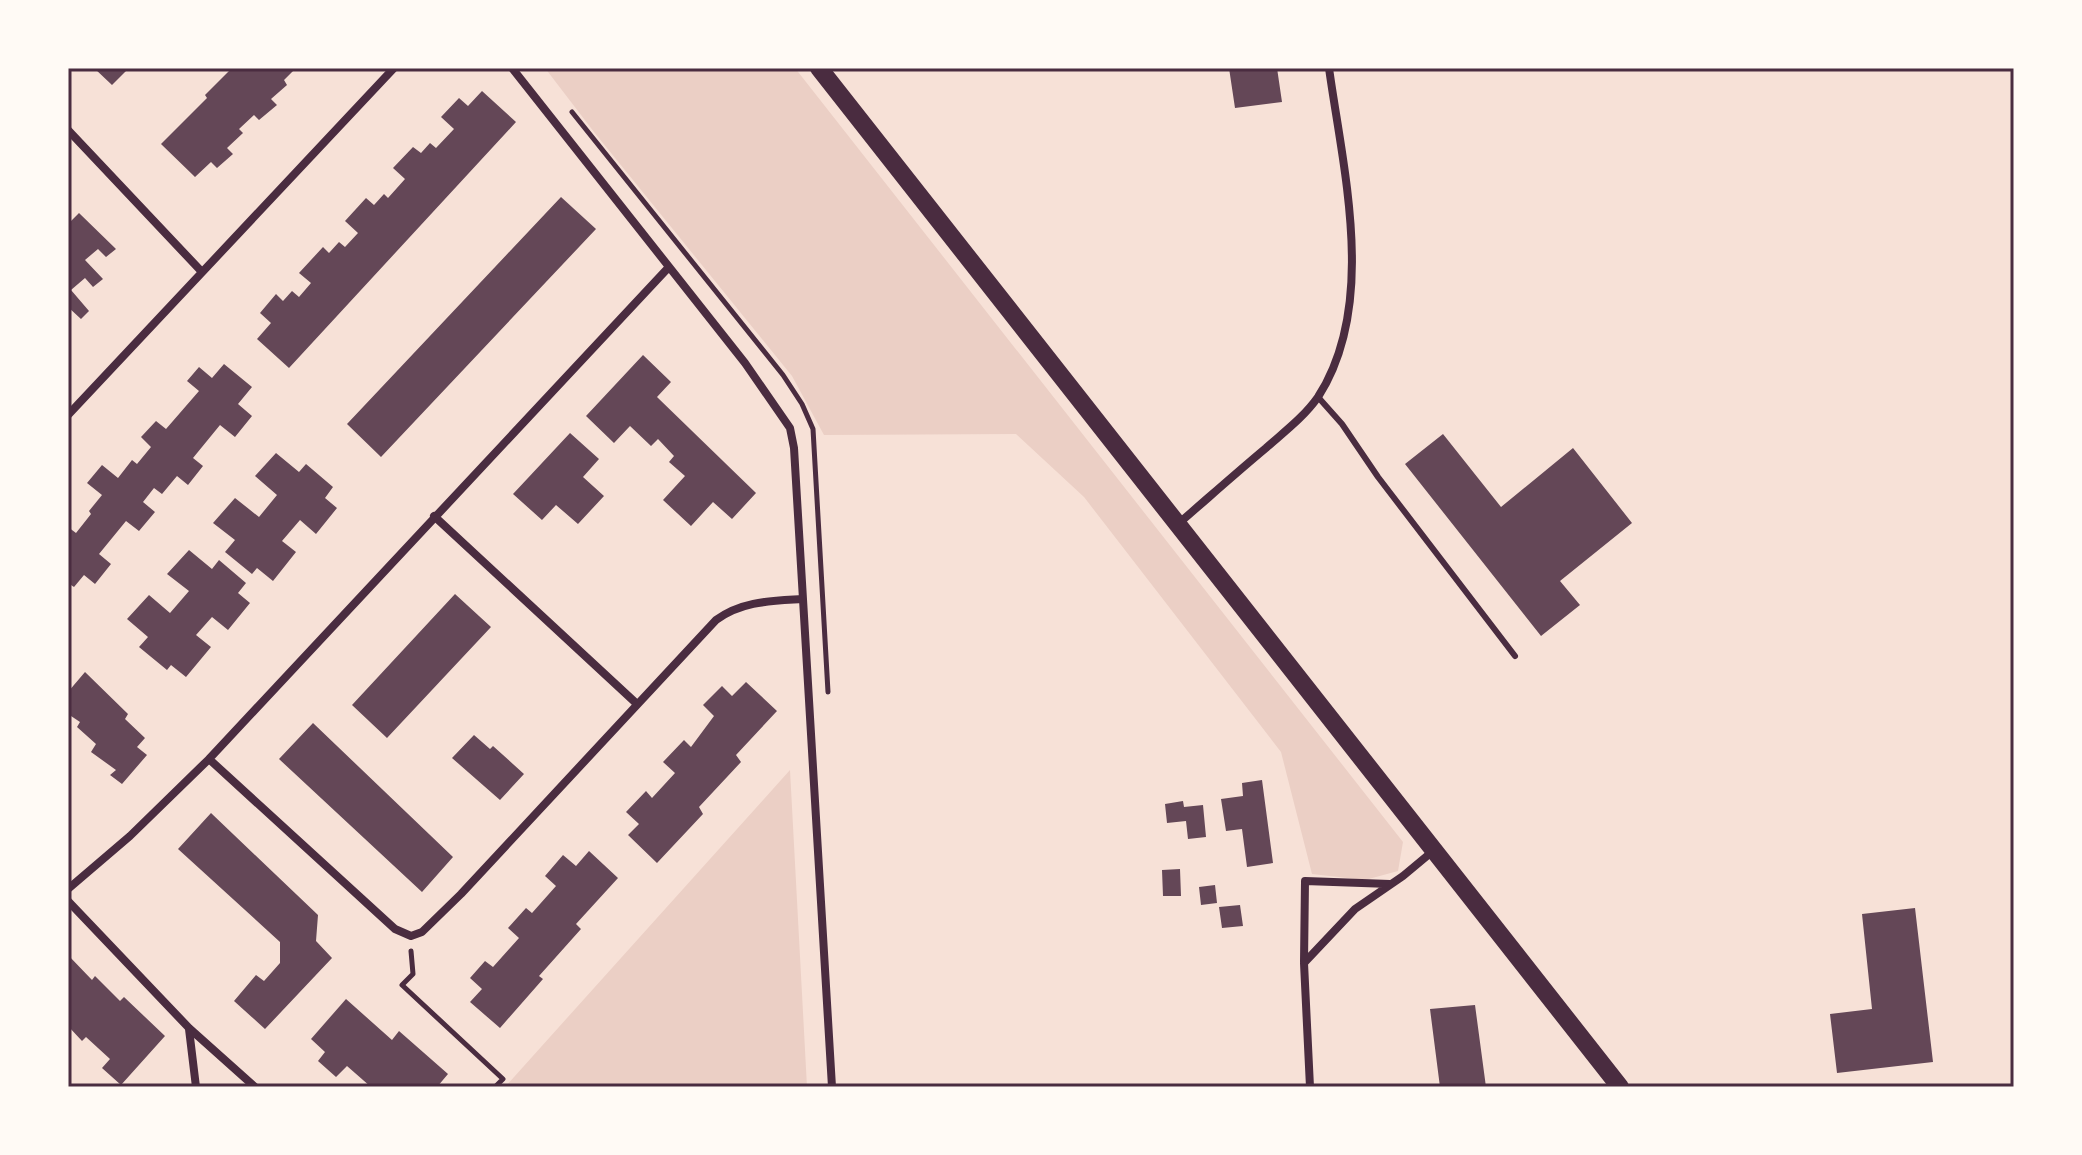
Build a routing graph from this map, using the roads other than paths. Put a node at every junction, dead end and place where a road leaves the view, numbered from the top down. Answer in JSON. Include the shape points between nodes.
{"nodes":[{"id":1,"x":394,"y":68,"type":"edge"},
{"id":2,"x":512,"y":68,"type":"edge"},
{"id":3,"x":819,"y":68,"type":"edge"},
{"id":4,"x":1329,"y":68,"type":"edge"},
{"id":5,"x":68,"y":130,"type":"edge"},
{"id":6,"x":668,"y":268,"type":"junction"},
{"id":7,"x":202,"y":272,"type":"junction"},
{"id":8,"x":1318,"y":397,"type":"junction"},
{"id":9,"x":68,"y":415,"type":"edge"},
{"id":10,"x":434,"y":516,"type":"junction"},
{"id":11,"x":1177,"y":525,"type":"junction"},
{"id":12,"x":802,"y":599,"type":"junction"},
{"id":13,"x":1515,"y":656,"type":"dead end"},
{"id":14,"x":637,"y":704,"type":"junction"},
{"id":15,"x":209,"y":759,"type":"junction"},
{"id":16,"x":1433,"y":851,"type":"junction"},
{"id":17,"x":1391,"y":884,"type":"junction"},
{"id":18,"x":68,"y":889,"type":"edge"},
{"id":19,"x":68,"y":901,"type":"edge"},
{"id":20,"x":1304,"y":963,"type":"junction"},
{"id":21,"x":189,"y":1028,"type":"junction"},
{"id":22,"x":196,"y":1087,"type":"edge"},
{"id":23,"x":255,"y":1087,"type":"edge"},
{"id":24,"x":832,"y":1087,"type":"edge"},
{"id":25,"x":1310,"y":1087,"type":"edge"},
{"id":26,"x":1620,"y":1087,"type":"edge"}],
"edges":[{"from":1,"to":7,"type":"street"},
{"from":2,"to":6,"type":"street"},
{"from":3,"to":11,"type":"main road"},
{"from":4,"to":8,"type":"street","via":[[1350,228],[1352,285],[1343,339]]},
{"from":5,"to":7,"type":"street"},
{"from":6,"to":10,"type":"street"},
{"from":6,"to":12,"type":"street","via":[[790,428]]},
{"from":7,"to":9,"type":"street"},
{"from":8,"to":11,"type":"street"},
{"from":8,"to":13,"type":"lane"},
{"from":10,"to":14,"type":"street"},
{"from":10,"to":15,"type":"street"},
{"from":11,"to":16,"type":"main road"},
{"from":12,"to":14,"type":"street","via":[[728,611]]},
{"from":12,"to":24,"type":"street"},
{"from":14,"to":15,"type":"street","via":[[461,894],[422,932],[411,936],[395,929]]},
{"from":15,"to":18,"type":"street"},
{"from":16,"to":17,"type":"street"},
{"from":16,"to":26,"type":"main road"},
{"from":17,"to":20,"type":"street","via":[[1355,909]]},
{"from":17,"to":20,"type":"street","via":[[1305,881]]},
{"from":19,"to":21,"type":"street"},
{"from":20,"to":25,"type":"street"},
{"from":21,"to":22,"type":"street"},
{"from":21,"to":23,"type":"street"}]}
